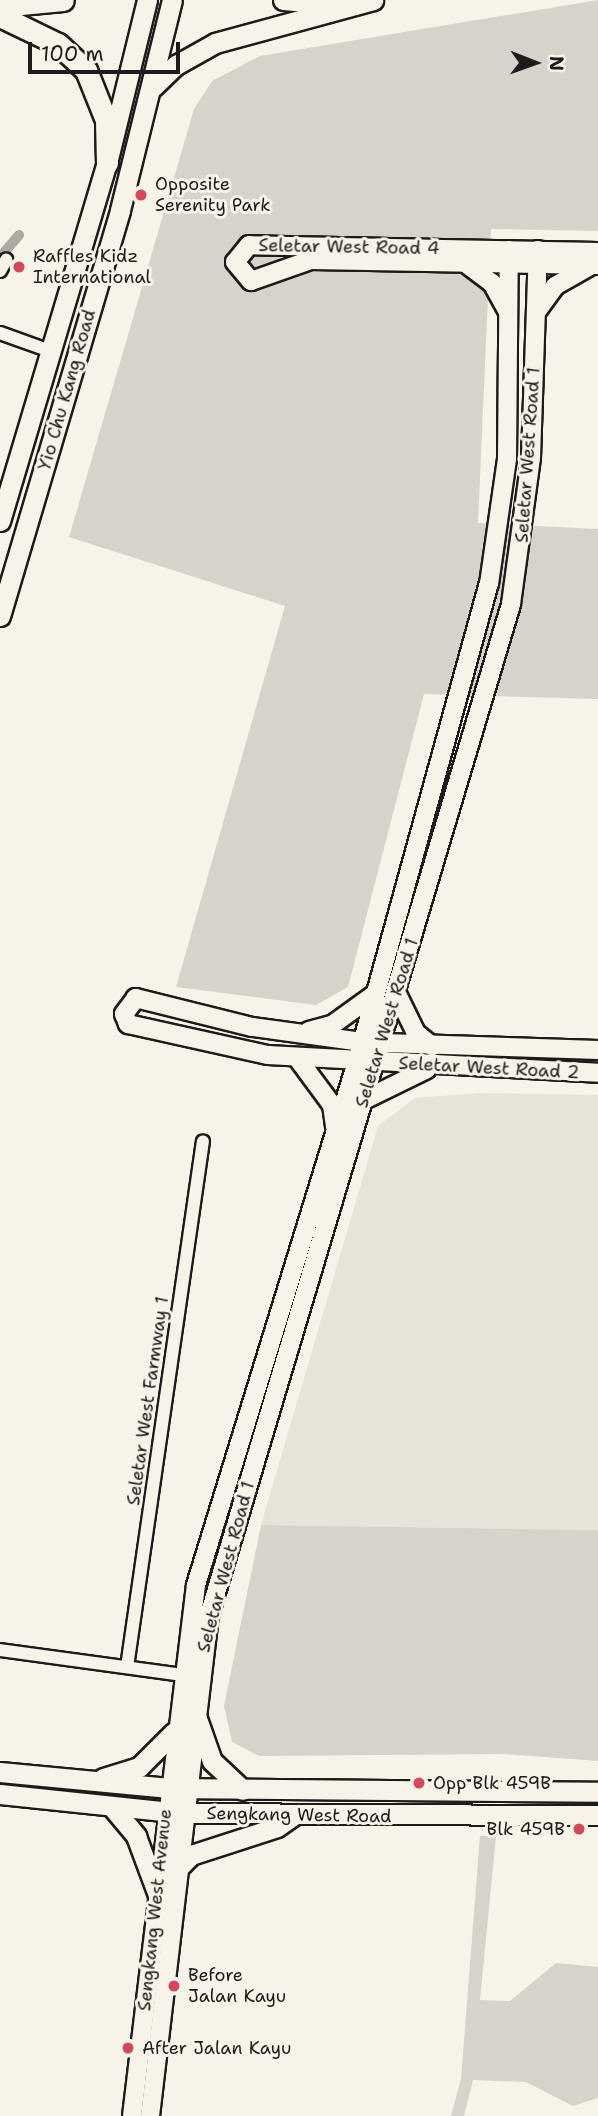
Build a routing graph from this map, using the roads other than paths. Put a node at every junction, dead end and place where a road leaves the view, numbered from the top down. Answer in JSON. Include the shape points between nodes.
{"nodes":[{"id":1,"x":63,"y":0,"type":"edge"},
{"id":2,"x":148,"y":0,"type":"edge"},
{"id":3,"x":172,"y":0,"type":"edge"},
{"id":4,"x":283,"y":0,"type":"edge"},
{"id":5,"x":373,"y":0,"type":"edge"},
{"id":6,"x":349,"y":4,"type":"junction"},
{"id":7,"x":0,"y":6,"type":"edge"},
{"id":8,"x":0,"y":16,"type":"edge"},
{"id":9,"x":152,"y":88,"type":"junction"},
{"id":10,"x":107,"y":163,"type":"junction"},
{"id":11,"x":509,"y":256,"type":"junction"},
{"id":12,"x":538,"y":257,"type":"junction"},
{"id":13,"x":596,"y":260,"type":"edge"},
{"id":14,"x":463,"y":262,"type":"junction"},
{"id":15,"x":509,"y":313,"type":"junction"},
{"id":16,"x":536,"y":313,"type":"junction"},
{"id":17,"x":86,"y":325,"type":"junction"},
{"id":18,"x":0,"y":333,"type":"edge"},
{"id":19,"x":50,"y":351,"type":"junction"},
{"id":20,"x":68,"y":389,"type":"junction"},
{"id":21,"x":0,"y":521,"type":"edge"},
{"id":22,"x":0,"y":616,"type":"edge"},
{"id":23,"x":396,"y":992,"type":"junction"},
{"id":24,"x":375,"y":994,"type":"junction"},
{"id":25,"x":299,"y":1034,"type":"junction"},
{"id":26,"x":362,"y":1042,"type":"junction"},
{"id":27,"x":381,"y":1043,"type":"junction"},
{"id":28,"x":432,"y":1046,"type":"junction"},
{"id":29,"x":598,"y":1050,"type":"edge"},
{"id":30,"x":298,"y":1059,"type":"junction"},
{"id":31,"x":366,"y":1062,"type":"junction"},
{"id":32,"x":430,"y":1068,"type":"junction"},
{"id":33,"x":598,"y":1073,"type":"edge"},
{"id":34,"x":364,"y":1100,"type":"junction"},
{"id":35,"x":335,"y":1130,"type":"junction"},
{"id":36,"x":203,"y":1141,"type":"dead end"},
{"id":37,"x":0,"y":1650,"type":"edge"},
{"id":38,"x":127,"y":1667,"type":"junction"},
{"id":39,"x":174,"y":1674,"type":"junction"},
{"id":40,"x":186,"y":1709,"type":"junction"},
{"id":41,"x":174,"y":1732,"type":"junction"},
{"id":42,"x":0,"y":1772,"type":"edge"},
{"id":43,"x":92,"y":1781,"type":"junction"},
{"id":44,"x":177,"y":1788,"type":"junction"},
{"id":45,"x":243,"y":1790,"type":"junction"},
{"id":46,"x":598,"y":1792,"type":"edge"},
{"id":47,"x":0,"y":1794,"type":"edge"},
{"id":48,"x":112,"y":1807,"type":"junction"},
{"id":49,"x":174,"y":1812,"type":"junction"},
{"id":50,"x":294,"y":1815,"type":"junction"},
{"id":51,"x":598,"y":1815,"type":"edge"},
{"id":52,"x":175,"y":1871,"type":"junction"},
{"id":53,"x":159,"y":1895,"type":"junction"},
{"id":54,"x":132,"y":2116,"type":"edge"},
{"id":55,"x":149,"y":2116,"type":"edge"}],
"edges":[{"from":1,"to":7,"type":"highway"},
{"from":2,"to":10,"type":"main road","name":"Yio Chu Kang Road"},
{"from":3,"to":9,"type":"main road","name":"Yio Chu Kang Road"},
{"from":4,"to":6,"type":"main road"},
{"from":5,"to":6,"type":"main road"},
{"from":6,"to":9,"type":"main road","via":[[215,43],[176,65]]},
{"from":8,"to":10,"type":"highway","via":[[58,44],[86,70],[106,120]]},
{"from":9,"to":17,"type":"main road","name":"Yio Chu Kang Road"},
{"from":10,"to":19,"type":"main road","name":"Yio Chu Kang Road"},
{"from":11,"to":12,"type":"main road","name":"Seletar West Road 4"},
{"from":11,"to":14,"type":"main road","name":"Seletar West Road 4"},
{"from":11,"to":14,"type":"main road","name":"Seletar West Road 4","via":[[249,245],[235,262],[251,281],[311,260]]},
{"from":11,"to":15,"type":"main road","name":"Seletar West Road 1"},
{"from":12,"to":13,"type":"main road","name":"Seletar West Road 4"},
{"from":12,"to":16,"type":"main road","name":"Seletar West Road 1"},
{"from":13,"to":16,"type":"main road","via":[[555,286]]},
{"from":14,"to":15,"type":"main road","via":[[492,283]]},
{"from":15,"to":24,"type":"main road","name":"Seletar West Road 1","via":[[507,459],[489,584]]},
{"from":16,"to":23,"type":"main road","name":"Seletar West Road 1","via":[[525,526],[511,604]]},
{"from":17,"to":19,"type":"main road","via":[[69,347]]},
{"from":17,"to":20,"type":"main road","name":"Yio Chu Kang Road"},
{"from":18,"to":19,"type":"street"},
{"from":19,"to":20,"type":"main road","via":[[60,361]]},
{"from":19,"to":21,"type":"main road","name":"Yio Chu Kang Road"},
{"from":20,"to":22,"type":"main road","name":"Yio Chu Kang Road"},
{"from":23,"to":27,"type":"main road","name":"Seletar West Road 1"},
{"from":23,"to":28,"type":"main road","via":[[416,1033]]},
{"from":24,"to":25,"type":"main road","via":[[332,1025]]},
{"from":24,"to":26,"type":"main road","name":"Seletar West Road 1"},
{"from":25,"to":26,"type":"main road","name":"Seletar West Road 2"},
{"from":25,"to":30,"type":"main road","name":"Seletar West Road 2","via":[[136,998],[124,1014],[128,1024],[195,1043]]},
{"from":26,"to":27,"type":"main road","name":"Seletar West Road 2"},
{"from":26,"to":31,"type":"main road","name":"Seletar West Road 1"},
{"from":27,"to":28,"type":"main road","name":"Seletar West Road 2"},
{"from":27,"to":31,"type":"main road","name":"Seletar West Road 1"},
{"from":28,"to":29,"type":"main road","name":"Seletar West Road 2"},
{"from":30,"to":31,"type":"main road","name":"Seletar West Road 2"},
{"from":30,"to":35,"type":"main road","via":[[332,1105]]},
{"from":31,"to":32,"type":"main road","name":"Seletar West Road 2"},
{"from":31,"to":34,"type":"main road","name":"Seletar West Road 1"},
{"from":31,"to":35,"type":"main road","name":"Seletar West Road 1"},
{"from":32,"to":33,"type":"main road","name":"Seletar West Road 2"},
{"from":32,"to":34,"type":"main road"},
{"from":34,"to":40,"type":"main road","name":"Seletar West Road 1","via":[[209,1616]]},
{"from":35,"to":39,"type":"main road","name":"Seletar West Road 1","via":[[236,1441]]},
{"from":36,"to":38,"type":"street","name":"Seletar West Farmway 1"},
{"from":37,"to":38,"type":"street"},
{"from":38,"to":39,"type":"street"},
{"from":39,"to":40,"type":"main road","name":"Seletar West Road 1"},
{"from":40,"to":41,"type":"main road","name":"Seletar West Road 1"},
{"from":40,"to":44,"type":"main road","name":"Seletar West Road 1"},
{"from":40,"to":45,"type":"main road","via":[[212,1761]]},
{"from":41,"to":43,"type":"main road","via":[[139,1767]]},
{"from":41,"to":44,"type":"main road","name":"Seletar West Road 1"},
{"from":42,"to":43,"type":"main road","name":"Sengkang West Road"},
{"from":43,"to":44,"type":"main road","name":"Sengkang West Road"},
{"from":44,"to":45,"type":"main road","name":"Sengkang West Road"},
{"from":44,"to":49,"type":"main road","name":"Sengkang West Avenue"},
{"from":45,"to":46,"type":"main road","name":"Sengkang West Road"},
{"from":47,"to":48,"type":"main road","name":"Sengkang West Road"},
{"from":48,"to":49,"type":"main road","name":"Sengkang West Road"},
{"from":48,"to":53,"type":"main road","via":[[136,1836]]},
{"from":49,"to":50,"type":"main road","name":"Sengkang West Road"},
{"from":49,"to":52,"type":"main road","name":"Sengkang West Avenue"},
{"from":49,"to":53,"type":"main road","name":"Sengkang West Avenue"},
{"from":50,"to":51,"type":"main road","name":"Sengkang West Road"},
{"from":50,"to":52,"type":"main road","via":[[277,1828],[200,1850]]},
{"from":52,"to":55,"type":"main road","name":"Sengkang West Avenue"},
{"from":53,"to":54,"type":"main road","name":"Sengkang West Avenue"}]}
